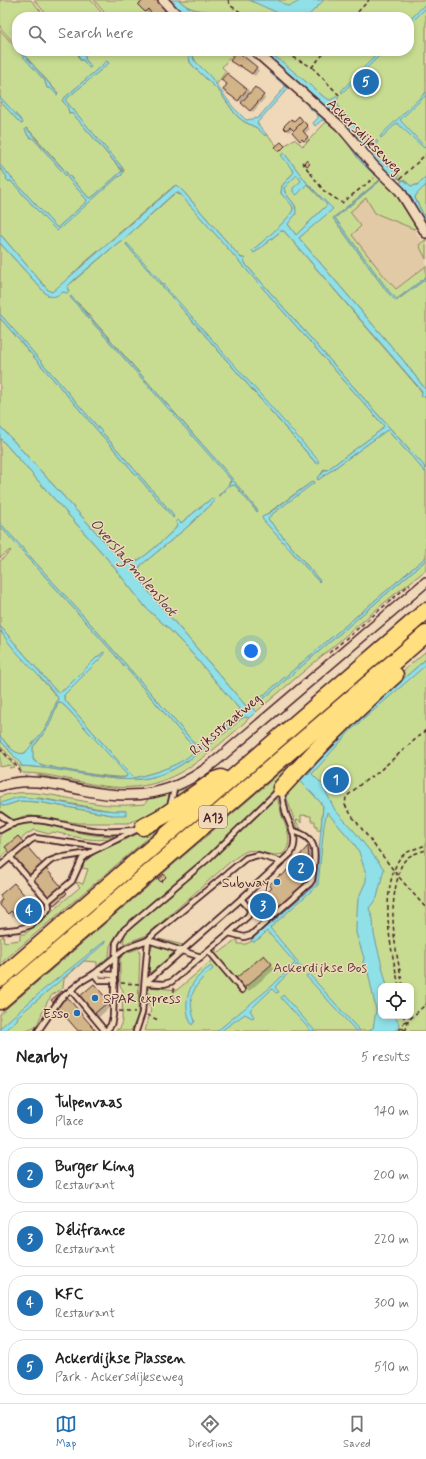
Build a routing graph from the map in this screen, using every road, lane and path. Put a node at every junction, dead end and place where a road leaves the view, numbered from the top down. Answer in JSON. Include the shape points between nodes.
{"nodes":[{"id":1,"x":163,"y":0,"type":"edge"},
{"id":2,"x":228,"y":0,"type":"edge"},
{"id":3,"x":369,"y":0,"type":"edge"},
{"id":4,"x":174,"y":12,"type":"edge"},
{"id":5,"x":240,"y":12,"type":"edge"},
{"id":6,"x":358,"y":12,"type":"edge"},
{"id":7,"x":261,"y":56,"type":"edge"},
{"id":8,"x":290,"y":56,"type":"edge"},
{"id":9,"x":322,"y":56,"type":"edge"},
{"id":10,"x":312,"y":67,"type":"junction"},
{"id":11,"x":341,"y":98,"type":"dead end"},
{"id":12,"x":426,"y":154,"type":"edge"},
{"id":13,"x":302,"y":162,"type":"dead end"},
{"id":14,"x":381,"y":173,"type":"junction"},
{"id":15,"x":401,"y":178,"type":"dead end"},
{"id":16,"x":426,"y":234,"type":"edge"},
{"id":17,"x":414,"y":580,"type":"dead end"},
{"id":18,"x":426,"y":582,"type":"edge"},
{"id":19,"x":426,"y":611,"type":"edge"},
{"id":20,"x":426,"y":634,"type":"edge"},
{"id":21,"x":426,"y":644,"type":"edge"},
{"id":22,"x":327,"y":655,"type":"dead end"},
{"id":23,"x":426,"y":730,"type":"edge"},
{"id":24,"x":0,"y":748,"type":"edge"},
{"id":25,"x":243,"y":769,"type":"junction"},
{"id":26,"x":19,"y":776,"type":"junction"},
{"id":27,"x":0,"y":786,"type":"edge"},
{"id":28,"x":174,"y":786,"type":"junction"},
{"id":29,"x":281,"y":788,"type":"junction"},
{"id":30,"x":168,"y":813,"type":"junction"},
{"id":31,"x":0,"y":815,"type":"edge"},
{"id":32,"x":13,"y":824,"type":"junction"},
{"id":33,"x":140,"y":828,"type":"junction"},
{"id":34,"x":0,"y":830,"type":"edge"},
{"id":35,"x":293,"y":831,"type":"junction"},
{"id":36,"x":426,"y":845,"type":"edge"},
{"id":37,"x":100,"y":847,"type":"junction"},
{"id":38,"x":426,"y":850,"type":"edge"},
{"id":39,"x":89,"y":853,"type":"junction"},
{"id":40,"x":10,"y":857,"type":"junction"},
{"id":41,"x":282,"y":862,"type":"junction"},
{"id":42,"x":0,"y":866,"type":"edge"},
{"id":43,"x":394,"y":870,"type":"junction"},
{"id":44,"x":398,"y":876,"type":"junction"},
{"id":45,"x":30,"y":879,"type":"junction"},
{"id":46,"x":241,"y":899,"type":"junction"},
{"id":47,"x":48,"y":900,"type":"junction"},
{"id":48,"x":426,"y":908,"type":"edge"},
{"id":49,"x":0,"y":930,"type":"edge"},
{"id":50,"x":229,"y":933,"type":"junction"},
{"id":51,"x":148,"y":940,"type":"junction"},
{"id":52,"x":182,"y":950,"type":"junction"},
{"id":53,"x":209,"y":951,"type":"junction"},
{"id":54,"x":116,"y":955,"type":"junction"},
{"id":55,"x":201,"y":957,"type":"junction"},
{"id":56,"x":94,"y":974,"type":"junction"},
{"id":57,"x":115,"y":975,"type":"junction"},
{"id":58,"x":0,"y":979,"type":"edge"},
{"id":59,"x":115,"y":982,"type":"junction"},
{"id":60,"x":171,"y":982,"type":"junction"},
{"id":61,"x":398,"y":983,"type":"edge"},
{"id":62,"x":402,"y":983,"type":"edge"},
{"id":63,"x":145,"y":984,"type":"junction"},
{"id":64,"x":71,"y":990,"type":"junction"},
{"id":65,"x":242,"y":990,"type":"dead end"},
{"id":66,"x":174,"y":999,"type":"dead end"},
{"id":67,"x":0,"y":1001,"type":"edge"},
{"id":68,"x":426,"y":1004,"type":"edge"},
{"id":69,"x":409,"y":1020,"type":"junction"},
{"id":70,"x":404,"y":1022,"type":"joint"},
{"id":71,"x":401,"y":1028,"type":"junction"},
{"id":72,"x":38,"y":1031,"type":"edge"},
{"id":73,"x":106,"y":1031,"type":"edge"},
{"id":74,"x":136,"y":1031,"type":"edge"},
{"id":75,"x":399,"y":1031,"type":"edge"},
{"id":76,"x":406,"y":1031,"type":"edge"}],
"edges":[{"from":1,"to":4,"type":"street"},
{"from":2,"to":5,"type":"path","via":[[231,6]]},
{"from":3,"to":6,"type":"path"},
{"from":7,"to":14,"type":"street","name":"Ackersdijkseweg","via":[[341,127]]},
{"from":8,"to":10,"type":"path"},
{"from":9,"to":10,"type":"path"},
{"from":10,"to":11,"type":"path"},
{"from":12,"to":15,"type":"path"},
{"from":13,"to":14,"type":"path","via":[[324,191],[342,203]]},
{"from":14,"to":16,"type":"street","name":"Ackersdijkseweg","via":[[406,198]]},
{"from":17,"to":22,"type":"path"},
{"from":18,"to":28,"type":"street","name":"Rijksstraatweg","via":[[208,768]]},
{"from":19,"to":25,"type":"highway","number":"A13"},
{"from":20,"to":67,"type":"highway","number":"A13"},
{"from":21,"to":29,"type":"highway","number":"A13","via":[[365,701]]},
{"from":23,"to":43,"type":"path","via":[[346,797],[346,805],[352,816]]},
{"from":24,"to":26,"type":"path","via":[[19,769]]},
{"from":25,"to":30,"type":"highway","number":"A13","via":[[215,780]]},
{"from":25,"to":58,"type":"highway","number":"A13"},
{"from":26,"to":27,"type":"street","name":"Rijksstraatweg"},
{"from":26,"to":28,"type":"street","name":"Rijksstraatweg","via":[[90,792],[125,795],[146,795]]},
{"from":28,"to":30,"type":"lane"},
{"from":29,"to":35,"type":"lane","via":[[283,803]]},
{"from":29,"to":54,"type":"lane","number":"A13","via":[[210,857],[124,930],[116,943]]},
{"from":30,"to":33,"type":"highway","number":"A13"},
{"from":31,"to":32,"type":"lane"},
{"from":32,"to":33,"type":"lane","number":"A13","via":[[24,820],[36,820],[95,831]]},
{"from":32,"to":34,"type":"lane","number":"A13"},
{"from":33,"to":37,"type":"lane","number":"A13"},
{"from":35,"to":41,"type":"lane","via":[[294,847]]},
{"from":35,"to":50,"type":"lane","via":[[305,834],[313,845],[315,853],[312,880],[251,935],[244,937]]},
{"from":36,"to":43,"type":"path","via":[[405,854]]},
{"from":37,"to":39,"type":"lane","number":"A13"},
{"from":37,"to":40,"type":"lane","via":[[35,838]]},
{"from":38,"to":44,"type":"path","via":[[407,858]]},
{"from":39,"to":45,"type":"lane","number":"A13","via":[[50,861]]},
{"from":39,"to":47,"type":"lane","number":"A13","via":[[82,859],[72,881]]},
{"from":40,"to":42,"type":"lane"},
{"from":40,"to":45,"type":"lane"},
{"from":41,"to":46,"type":"lane"},
{"from":41,"to":51,"type":"lane","via":[[258,855],[246,858]]},
{"from":43,"to":44,"type":"path"},
{"from":43,"to":61,"type":"path","via":[[389,889],[388,910],[390,942]]},
{"from":44,"to":48,"type":"path"},
{"from":44,"to":62,"type":"path","via":[[393,896],[393,920]]},
{"from":45,"to":47,"type":"lane"},
{"from":46,"to":50,"type":"lane","via":[[250,912]]},
{"from":46,"to":52,"type":"lane"},
{"from":47,"to":49,"type":"lane","number":"A13","via":[[49,907],[46,912],[30,925],[19,929]]},
{"from":50,"to":53,"type":"lane"},
{"from":51,"to":52,"type":"lane"},
{"from":51,"to":54,"type":"lane","via":[[126,948]]},
{"from":51,"to":63,"type":"lane"},
{"from":52,"to":55,"type":"lane"},
{"from":52,"to":63,"type":"lane"},
{"from":53,"to":55,"type":"lane"},
{"from":53,"to":65,"type":"lane"},
{"from":54,"to":56,"type":"lane"},
{"from":54,"to":57,"type":"lane","number":"A13"},
{"from":55,"to":60,"type":"lane"},
{"from":56,"to":57,"type":"lane"},
{"from":56,"to":59,"type":"lane","via":[[99,980]]},
{"from":56,"to":64,"type":"lane"},
{"from":57,"to":59,"type":"lane","number":"A13"},
{"from":59,"to":63,"type":"path"},
{"from":59,"to":73,"type":"lane","number":"A13","via":[[113,1016]]},
{"from":60,"to":63,"type":"lane"},
{"from":60,"to":66,"type":"path","via":[[175,988]]},
{"from":63,"to":74,"type":"lane","via":[[142,1013]]},
{"from":64,"to":72,"type":"lane","via":[[60,999]]},
{"from":64,"to":73,"type":"lane","number":"A13"},
{"from":68,"to":69,"type":"path"},
{"from":69,"to":70,"type":"path"},
{"from":69,"to":76,"type":"path"},
{"from":70,"to":71,"type":"path"},
{"from":71,"to":75,"type":"path"},
{"from":71,"to":76,"type":"path"}]}
